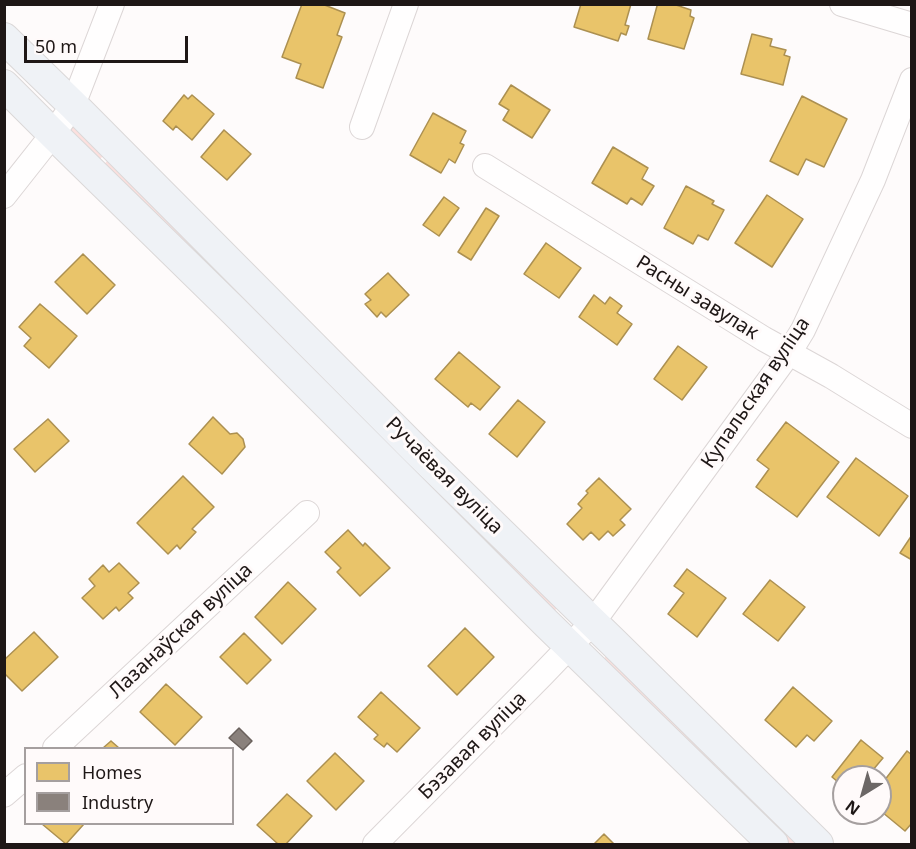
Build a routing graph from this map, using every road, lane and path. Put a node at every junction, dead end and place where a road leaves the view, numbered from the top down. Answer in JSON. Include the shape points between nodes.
{"nodes":[{"id":1,"x":112,"y":4,"type":"edge"},
{"id":2,"x":406,"y":4,"type":"edge"},
{"id":3,"x":842,"y":4,"type":"edge"},
{"id":4,"x":912,"y":25,"type":"edge"},
{"id":5,"x":4,"y":38,"type":"edge"},
{"id":6,"x":912,"y":80,"type":"edge"},
{"id":7,"x":4,"y":85,"type":"edge"},
{"id":8,"x":73,"y":105,"type":"junction"},
{"id":9,"x":362,"y":127,"type":"dead end"},
{"id":10,"x":52,"y":134,"type":"junction"},
{"id":11,"x":485,"y":166,"type":"dead end"},
{"id":12,"x":4,"y":196,"type":"edge"},
{"id":13,"x":789,"y":353,"type":"junction"},
{"id":14,"x":912,"y":426,"type":"edge"},
{"id":15,"x":307,"y":513,"type":"dead end"},
{"id":16,"x":593,"y":622,"type":"junction"},
{"id":17,"x":570,"y":646,"type":"junction"},
{"id":18,"x":56,"y":747,"type":"edge"},
{"id":19,"x":24,"y":778,"type":"edge"},
{"id":20,"x":4,"y":795,"type":"edge"},
{"id":21,"x":375,"y":844,"type":"edge"},
{"id":22,"x":773,"y":844,"type":"edge"},
{"id":23,"x":818,"y":844,"type":"edge"}],
"edges":[{"from":1,"to":8,"type":"street"},
{"from":2,"to":9,"type":"street"},
{"from":3,"to":4,"type":"street"},
{"from":5,"to":8,"type":"main road","name":"Ручаёвая вуліца"},
{"from":6,"to":13,"type":"street","name":"Купальская вуліца","via":[[873,180]]},
{"from":7,"to":10,"type":"main road","name":"Ручаёвая вуліца"},
{"from":8,"to":10,"type":"street"},
{"from":8,"to":16,"type":"main road","name":"Ручаёвая вуліца"},
{"from":10,"to":12,"type":"street"},
{"from":10,"to":17,"type":"main road","name":"Ручаёвая вуліца"},
{"from":11,"to":13,"type":"street","name":"Расны завулак"},
{"from":13,"to":14,"type":"street","name":"Расны завулак"},
{"from":13,"to":16,"type":"street","name":"Купальская вуліца"},
{"from":15,"to":18,"type":"street","name":"Лазанаўская вуліца"},
{"from":16,"to":17,"type":"street","name":"Купальская вуліца"},
{"from":16,"to":23,"type":"main road","name":"Ручаёвая вуліца"},
{"from":17,"to":21,"type":"street","name":"Бэзавая вуліца"},
{"from":17,"to":22,"type":"main road","name":"Ручаёвая вуліца"},
{"from":19,"to":20,"type":"street"}]}
